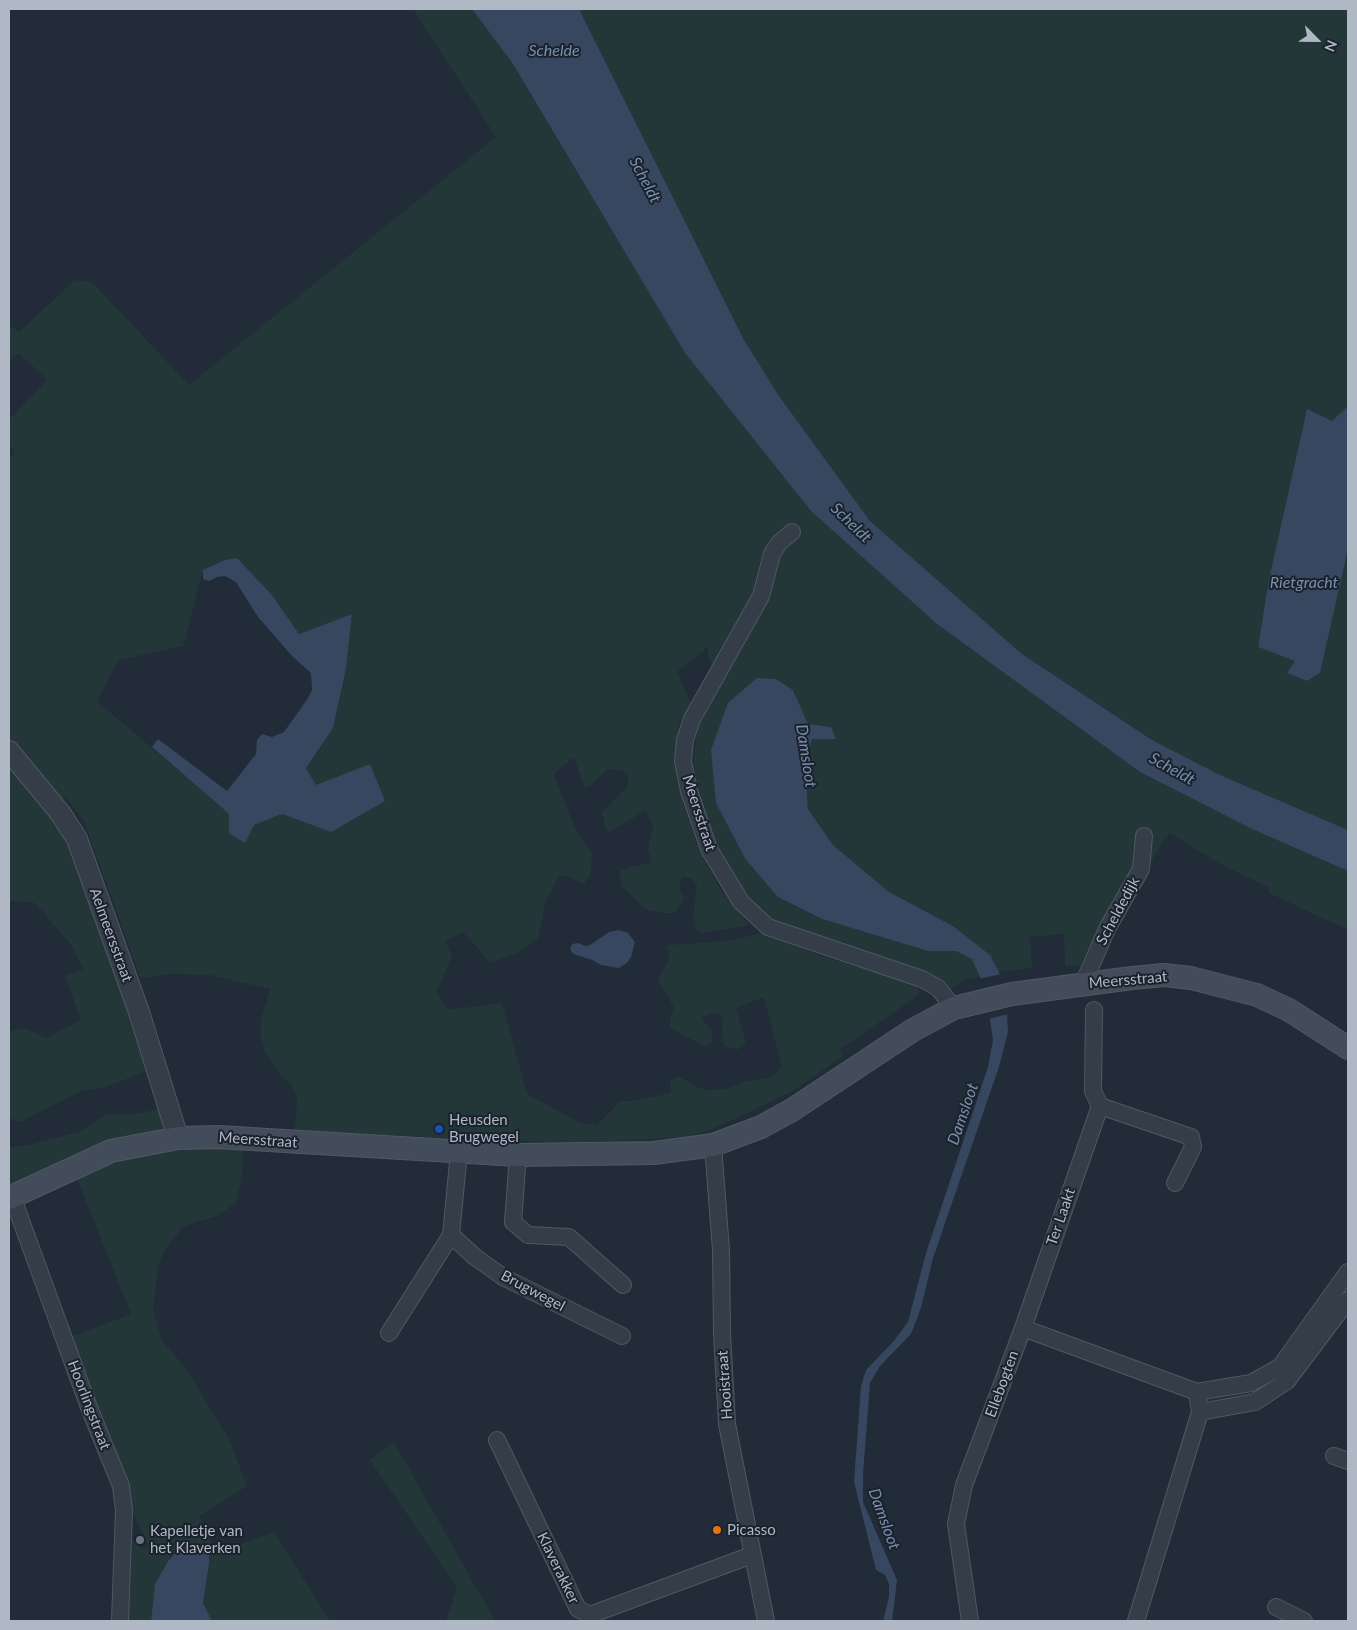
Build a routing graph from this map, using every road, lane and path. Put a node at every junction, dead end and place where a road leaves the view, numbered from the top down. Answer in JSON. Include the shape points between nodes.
{"nodes":[{"id":1,"x":792,"y":532,"type":"dead end"},
{"id":2,"x":9,"y":751,"type":"edge"},
{"id":3,"x":1144,"y":836,"type":"dead end"},
{"id":4,"x":1082,"y":984,"type":"junction"},
{"id":5,"x":954,"y":1008,"type":"junction"},
{"id":6,"x":1094,"y":1010,"type":"dead end"},
{"id":7,"x":1348,"y":1048,"type":"edge"},
{"id":8,"x":1100,"y":1106,"type":"junction"},
{"id":9,"x":178,"y":1138,"type":"junction"},
{"id":10,"x":713,"y":1145,"type":"junction"},
{"id":11,"x":459,"y":1152,"type":"junction"},
{"id":12,"x":518,"y":1155,"type":"junction"},
{"id":13,"x":1175,"y":1183,"type":"dead end"},
{"id":14,"x":10,"y":1197,"type":"edge"},
{"id":15,"x":451,"y":1234,"type":"junction"},
{"id":16,"x":1348,"y":1272,"type":"edge"},
{"id":17,"x":623,"y":1286,"type":"dead end"},
{"id":18,"x":1348,"y":1300,"type":"edge"},
{"id":19,"x":1023,"y":1328,"type":"junction"},
{"id":20,"x":389,"y":1333,"type":"dead end"},
{"id":21,"x":622,"y":1336,"type":"dead end"},
{"id":22,"x":1197,"y":1392,"type":"junction"},
{"id":23,"x":1200,"y":1412,"type":"junction"},
{"id":24,"x":497,"y":1440,"type":"dead end"},
{"id":25,"x":752,"y":1556,"type":"junction"},
{"id":26,"x":1276,"y":1606,"type":"dead end"},
{"id":27,"x":120,"y":1621,"type":"edge"},
{"id":28,"x":766,"y":1621,"type":"edge"},
{"id":29,"x":970,"y":1621,"type":"edge"},
{"id":30,"x":1136,"y":1621,"type":"edge"},
{"id":31,"x":1304,"y":1621,"type":"edge"}],
"edges":[{"from":1,"to":5,"type":"street","name":"Meersstraat","via":[[772,554],[761,596],[692,719],[685,740],[683,762],[689,790],[709,849],[741,902],[768,928],[922,979],[938,988]]},
{"from":2,"to":9,"type":"street","name":"Aelmeersstraat","via":[[61,814],[77,839],[139,1012]]},
{"from":3,"to":4,"type":"street","name":"Scheldedijk","via":[[1141,869],[1107,929]]},
{"from":4,"to":5,"type":"main road","name":"Meersstraat","via":[[1012,994]]},
{"from":4,"to":7,"type":"main road","name":"Meersstraat","via":[[1164,975],[1228,986],[1288,1010]]},
{"from":5,"to":10,"type":"main road","name":"Meersstraat","via":[[913,1030],[792,1110],[761,1127]]},
{"from":6,"to":8,"type":"street","via":[[1092,1091]]},
{"from":8,"to":13,"type":"street","via":[[1190,1137],[1194,1147]]},
{"from":8,"to":19,"type":"street","name":"Ter Laakt"},
{"from":9,"to":11,"type":"main road","name":"Meersstraat","via":[[218,1137]]},
{"from":9,"to":14,"type":"main road","name":"Meersstraat","via":[[111,1151]]},
{"from":10,"to":12,"type":"main road","name":"Meersstraat","via":[[638,1154]]},
{"from":10,"to":25,"type":"street","name":"Hooistraat","via":[[722,1250],[727,1424]]},
{"from":11,"to":12,"type":"main road","name":"Meersstraat"},
{"from":11,"to":15,"type":"street"},
{"from":12,"to":17,"type":"street","via":[[513,1222],[528,1235],[569,1238]]},
{"from":14,"to":27,"type":"street","name":"Hoorlingstraat","via":[[120,1486],[124,1510]]},
{"from":15,"to":20,"type":"street"},
{"from":15,"to":21,"type":"street","name":"Brugwegel","via":[[475,1257],[504,1277]]},
{"from":16,"to":22,"type":"street","via":[[1280,1366],[1251,1383]]},
{"from":18,"to":23,"type":"street","via":[[1287,1381],[1255,1402]]},
{"from":19,"to":22,"type":"street"},
{"from":19,"to":29,"type":"street","name":"Ellebogten","via":[[964,1485],[956,1524]]},
{"from":22,"to":23,"type":"street"},
{"from":23,"to":30,"type":"street"},
{"from":24,"to":25,"type":"street","name":"Klaverakker","via":[[578,1609],[590,1615]]},
{"from":25,"to":28,"type":"street","name":"Hooistraat"},
{"from":26,"to":31,"type":"street"}]}
